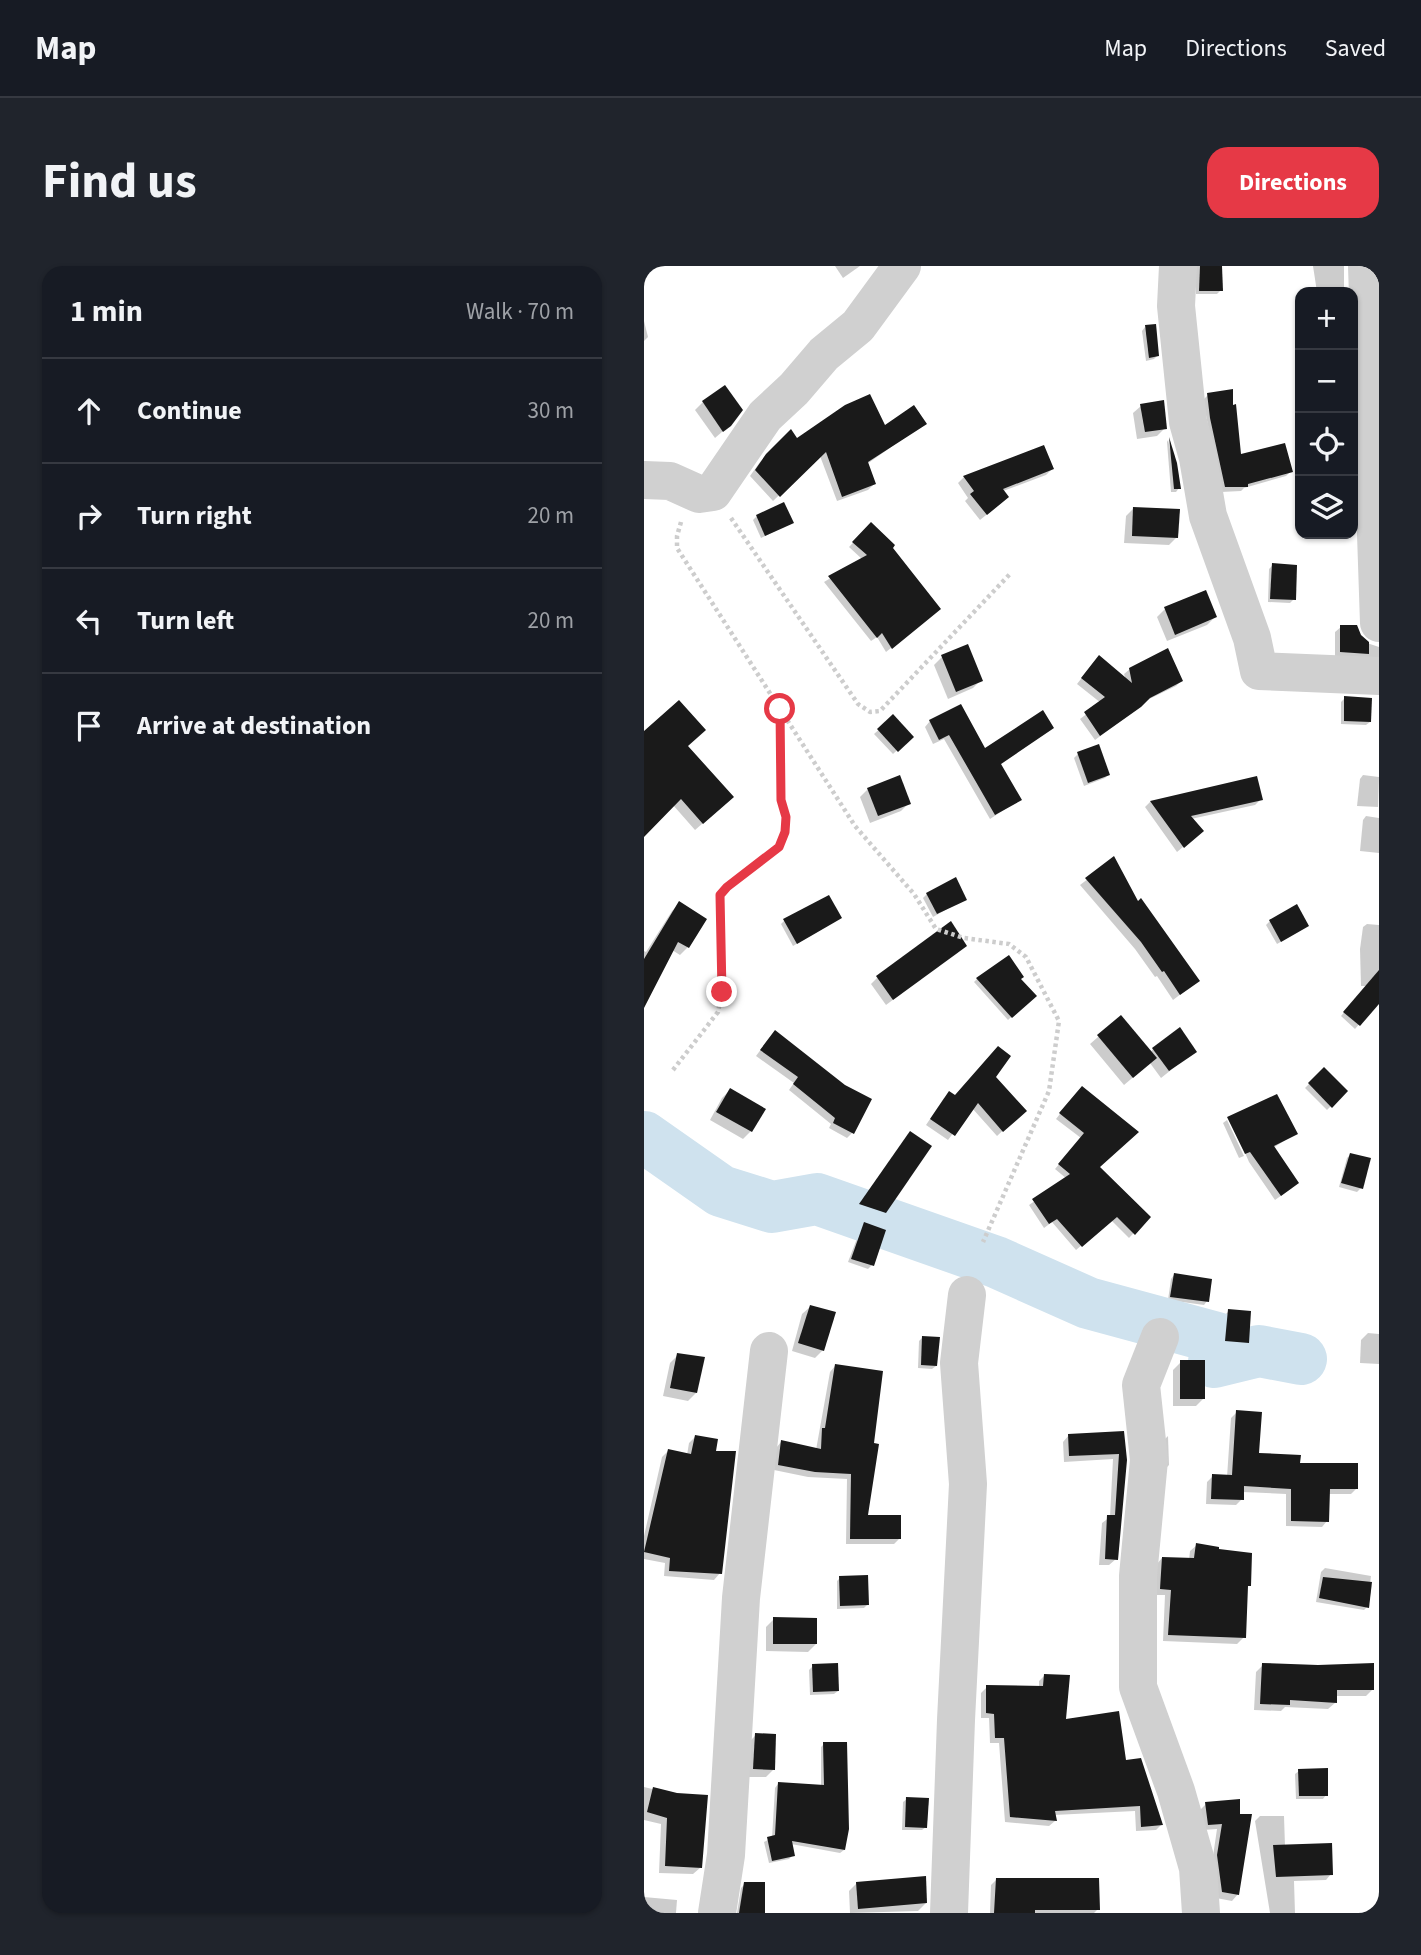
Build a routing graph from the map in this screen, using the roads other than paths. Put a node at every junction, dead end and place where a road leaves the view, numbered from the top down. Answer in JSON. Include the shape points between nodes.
{"nodes":[{"id":1,"x":902,"y":266,"type":"edge"},
{"id":2,"x":1149,"y":266,"type":"edge"},
{"id":3,"x":1178,"y":266,"type":"edge"},
{"id":4,"x":1367,"y":266,"type":"edge"},
{"id":5,"x":1177,"y":306,"type":"junction"},
{"id":6,"x":644,"y":480,"type":"edge"},
{"id":7,"x":1379,"y":623,"type":"edge"},
{"id":8,"x":1379,"y":676,"type":"edge"},
{"id":9,"x":967,"y":1295,"type":"dead end"},
{"id":10,"x":1160,"y":1337,"type":"dead end"},
{"id":11,"x":769,"y":1351,"type":"dead end"},
{"id":12,"x":717,"y":1913,"type":"edge"},
{"id":13,"x":949,"y":1913,"type":"edge"},
{"id":14,"x":1201,"y":1913,"type":"edge"}],
"edges":[{"from":1,"to":6,"type":"street","via":[[858,326],[824,354],[765,416],[706,493],[670,481]]},
{"from":2,"to":5,"type":"street"},
{"from":3,"to":5,"type":"street"},
{"from":4,"to":7,"type":"street"},
{"from":5,"to":8,"type":"street","via":[[1188,422],[1208,516],[1252,638],[1259,671]]},
{"from":9,"to":13,"type":"street","via":[[959,1363],[968,1484]]},
{"from":10,"to":14,"type":"street","via":[[1141,1385],[1149,1460],[1138,1576],[1138,1687],[1198,1868]]},
{"from":11,"to":12,"type":"street","via":[[741,1598],[726,1854]]}]}
